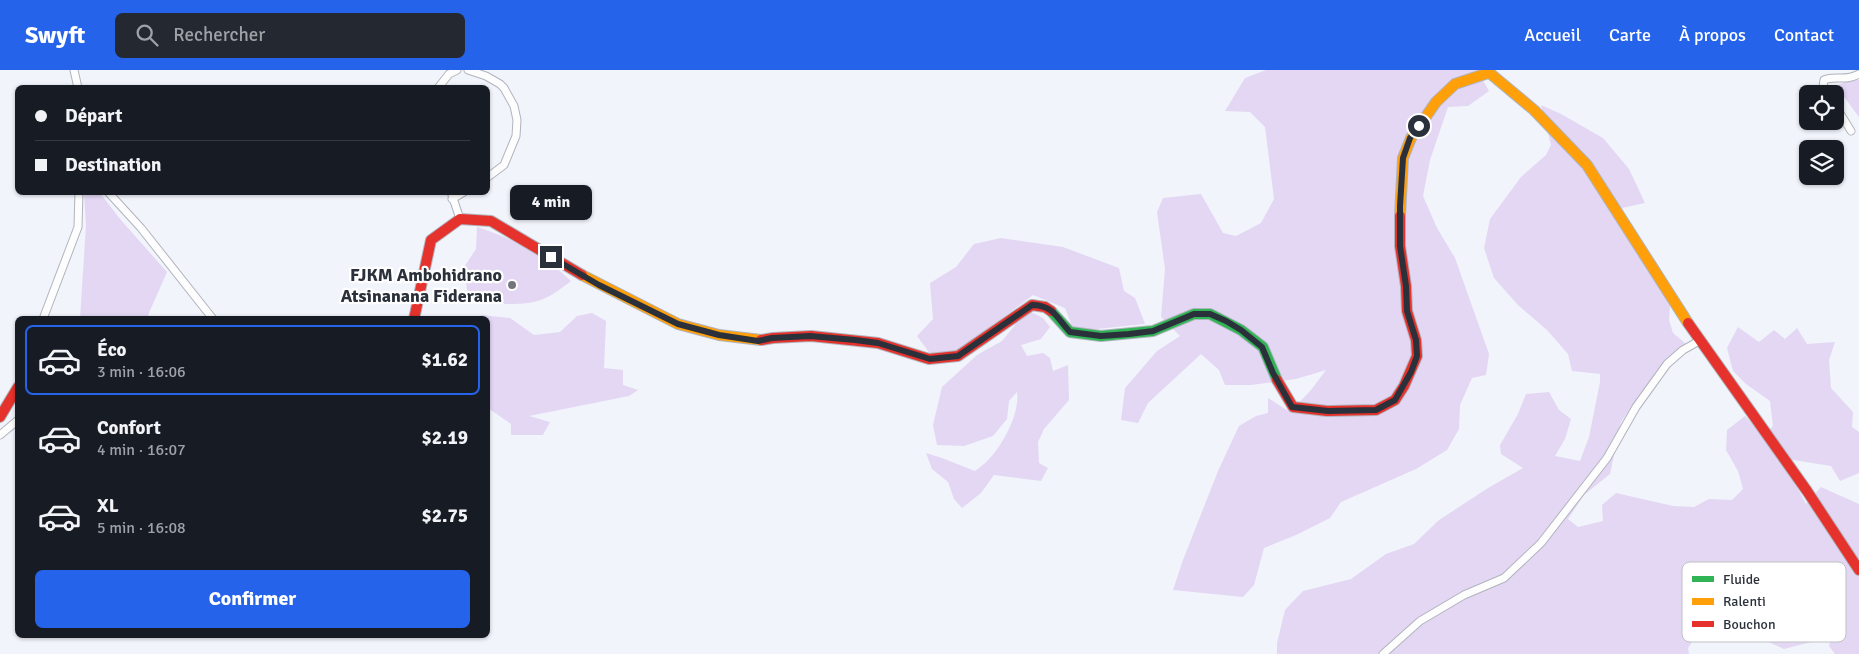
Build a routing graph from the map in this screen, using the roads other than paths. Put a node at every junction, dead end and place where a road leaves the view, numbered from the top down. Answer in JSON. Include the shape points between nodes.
{"nodes":[{"id":1,"x":74,"y":70,"type":"edge"},
{"id":2,"x":457,"y":70,"type":"edge"},
{"id":3,"x":468,"y":70,"type":"edge"},
{"id":4,"x":1487,"y":71,"type":"edge"},
{"id":5,"x":1859,"y":74,"type":"edge"},
{"id":6,"x":77,"y":85,"type":"edge"},
{"id":7,"x":440,"y":85,"type":"edge"},
{"id":8,"x":1823,"y":85,"type":"edge"},
{"id":9,"x":1844,"y":120,"type":"edge"},
{"id":10,"x":1851,"y":131,"type":"dead end"},
{"id":11,"x":490,"y":176,"type":"edge"},
{"id":12,"x":79,"y":195,"type":"edge"},
{"id":13,"x":111,"y":195,"type":"edge"},
{"id":14,"x":452,"y":196,"type":"edge"},
{"id":15,"x":460,"y":218,"type":"junction"},
{"id":16,"x":44,"y":316,"type":"edge"},
{"id":17,"x":211,"y":316,"type":"edge"},
{"id":18,"x":415,"y":316,"type":"edge"},
{"id":19,"x":1699,"y":341,"type":"junction"},
{"id":20,"x":15,"y":392,"type":"edge"},
{"id":21,"x":0,"y":417,"type":"edge"},
{"id":22,"x":15,"y":422,"type":"edge"},
{"id":23,"x":0,"y":435,"type":"edge"},
{"id":24,"x":1859,"y":570,"type":"edge"},
{"id":25,"x":1382,"y":654,"type":"edge"}],
"edges":[{"from":1,"to":6,"type":"street"},
{"from":2,"to":7,"type":"street"},
{"from":3,"to":11,"type":"street","via":[[486,76],[504,88],[517,120],[516,136],[504,165]]},
{"from":4,"to":15,"type":"street","via":[[1455,84],[1436,102],[1406,148],[1400,246],[1407,311],[1417,356],[1395,400],[1376,410],[1328,411],[1292,407],[1262,347],[1241,330],[1210,314],[1194,314],[1153,331],[1101,336],[1070,332],[1053,311],[1042,305],[1032,305],[958,356],[930,359],[878,343],[855,340],[810,336],[758,341],[719,335],[678,324],[599,285],[491,221]]},
{"from":4,"to":19,"type":"street","via":[[1534,110],[1587,165]]},
{"from":5,"to":8,"type":"street","via":[[1849,79],[1829,78],[1824,80]]},
{"from":9,"to":10,"type":"street"},
{"from":12,"to":16,"type":"street","via":[[78,227]]},
{"from":13,"to":17,"type":"street"},
{"from":14,"to":15,"type":"street"},
{"from":15,"to":18,"type":"street","via":[[431,240]]},
{"from":19,"to":24,"type":"street","via":[[1733,385]]},
{"from":19,"to":25,"type":"street","via":[[1682,350],[1667,364],[1636,407],[1607,458],[1541,542],[1504,578],[1464,595],[1420,621]]},
{"from":20,"to":21,"type":"street"},
{"from":22,"to":23,"type":"street"}]}
